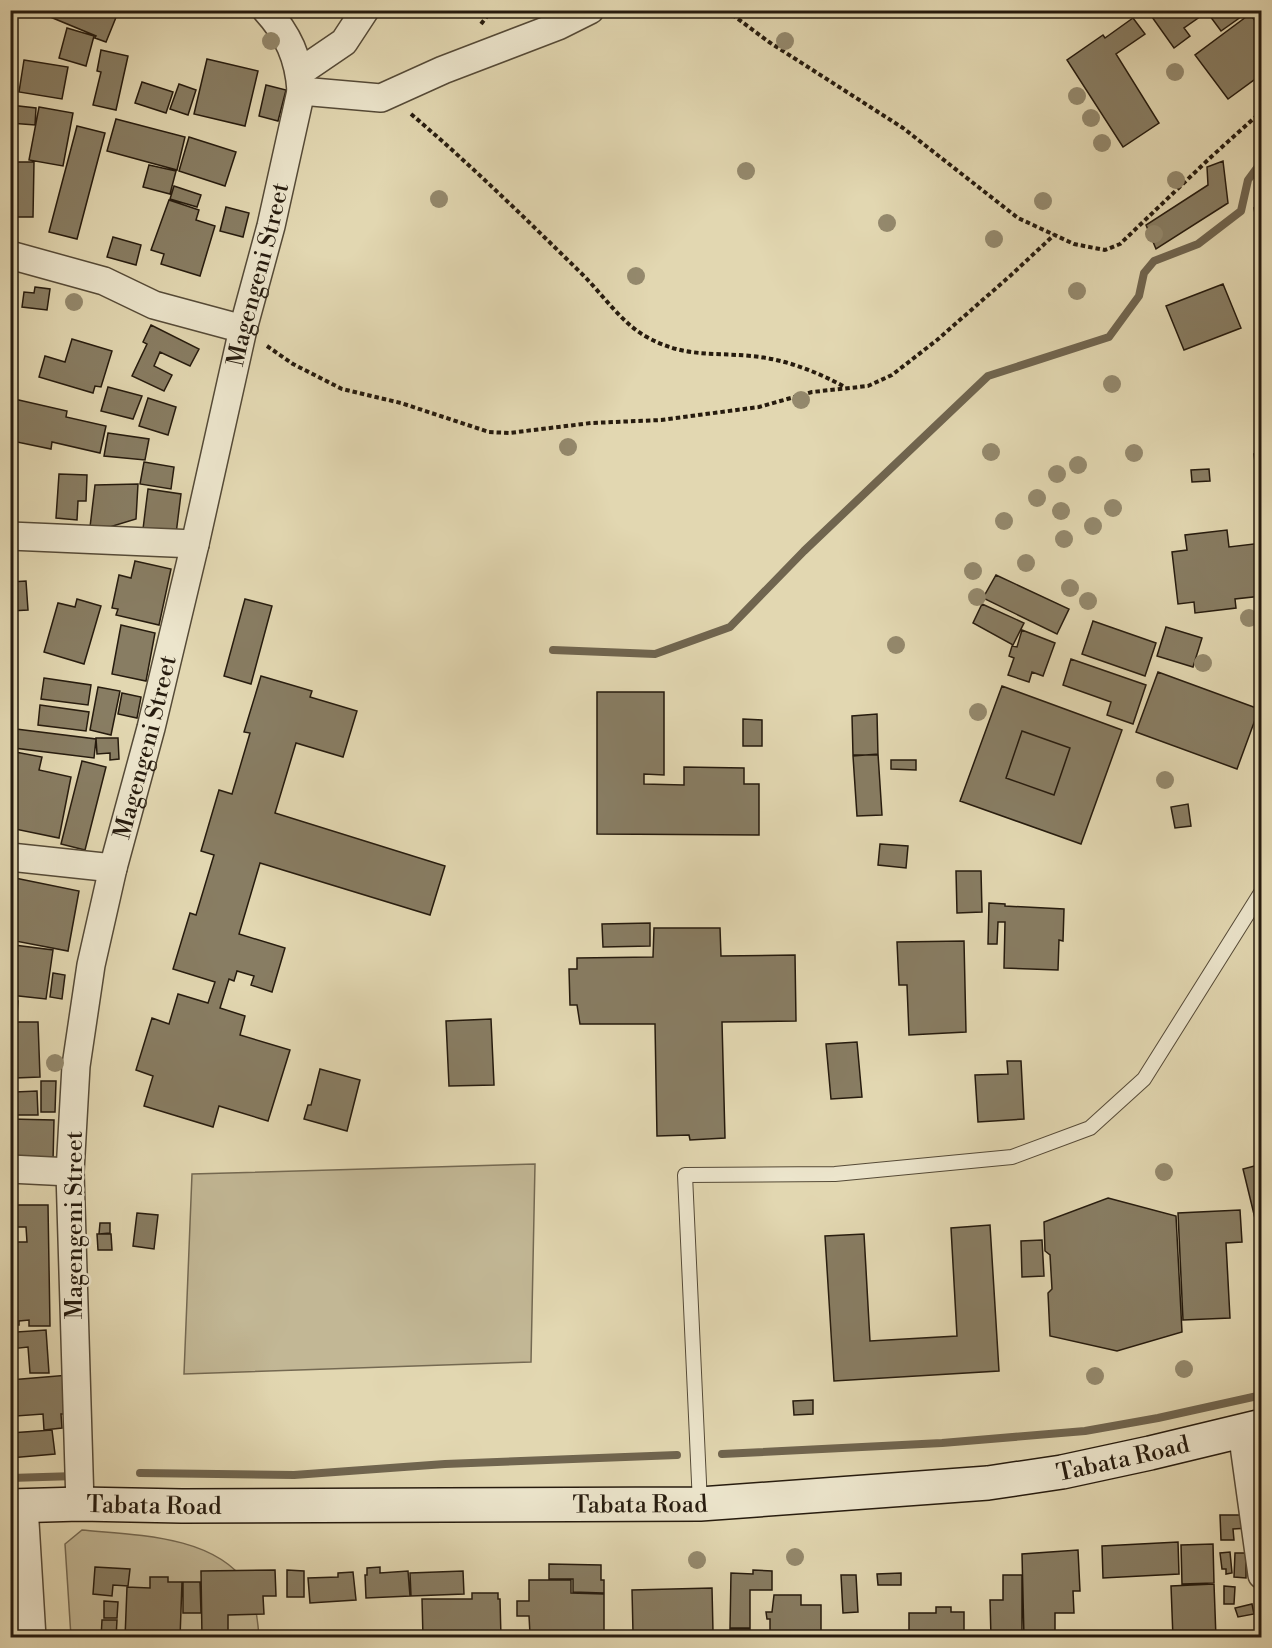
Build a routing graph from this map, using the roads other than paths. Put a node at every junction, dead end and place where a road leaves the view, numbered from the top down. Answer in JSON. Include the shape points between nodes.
{"nodes":[{"id":1,"x":266,"y":10,"type":"edge"},
{"id":2,"x":365,"y":10,"type":"edge"},
{"id":3,"x":590,"y":10,"type":"edge"},
{"id":4,"x":300,"y":81,"type":"junction"},
{"id":5,"x":10,"y":255,"type":"edge"},
{"id":6,"x":243,"y":329,"type":"junction"},
{"id":7,"x":10,"y":536,"type":"edge"},
{"id":8,"x":195,"y":544,"type":"junction"},
{"id":9,"x":10,"y":857,"type":"edge"},
{"id":10,"x":113,"y":868,"type":"junction"},
{"id":11,"x":1262,"y":891,"type":"edge"},
{"id":12,"x":10,"y":1168,"type":"edge"},
{"id":13,"x":70,"y":1172,"type":"junction"},
{"id":14,"x":1252,"y":1429,"type":"edge"},
{"id":15,"x":1256,"y":1492,"type":"edge"},
{"id":16,"x":80,"y":1504,"type":"junction"},
{"id":17,"x":700,"y":1504,"type":"junction"},
{"id":18,"x":17,"y":1506,"type":"edge"},
{"id":19,"x":1262,"y":1575,"type":"edge"},
{"id":20,"x":32,"y":1638,"type":"edge"}],
"edges":[{"from":1,"to":4,"type":"street","via":[[289,41]]},
{"from":2,"to":4,"type":"street","via":[[345,42]]},
{"from":3,"to":4,"type":"street","via":[[381,98]]},
{"from":4,"to":6,"type":"street","name":"Magengeni Street","via":[[271,226]]},
{"from":5,"to":6,"type":"street","via":[[104,282],[154,305]]},
{"from":6,"to":8,"type":"street","name":"Magengeni Street"},
{"from":7,"to":8,"type":"street"},
{"from":8,"to":10,"type":"street","name":"Magengeni Street"},
{"from":9,"to":10,"type":"street"},
{"from":10,"to":13,"type":"street","name":"Magengeni Street","via":[[91,965],[76,1066]]},
{"from":11,"to":17,"type":"lane","via":[[1144,1079],[1089,1128],[1012,1157],[835,1174],[685,1175]]},
{"from":12,"to":13,"type":"street"},
{"from":13,"to":16,"type":"street","name":"Magengeni Street"},
{"from":14,"to":15,"type":"street"},
{"from":14,"to":17,"type":"main road","name":"Tabata Road","via":[[1073,1469],[988,1483]]},
{"from":15,"to":19,"type":"street"},
{"from":16,"to":17,"type":"main road","name":"Tabata Road"},
{"from":16,"to":18,"type":"main road","name":"Tabata Road"},
{"from":18,"to":20,"type":"street"}]}
